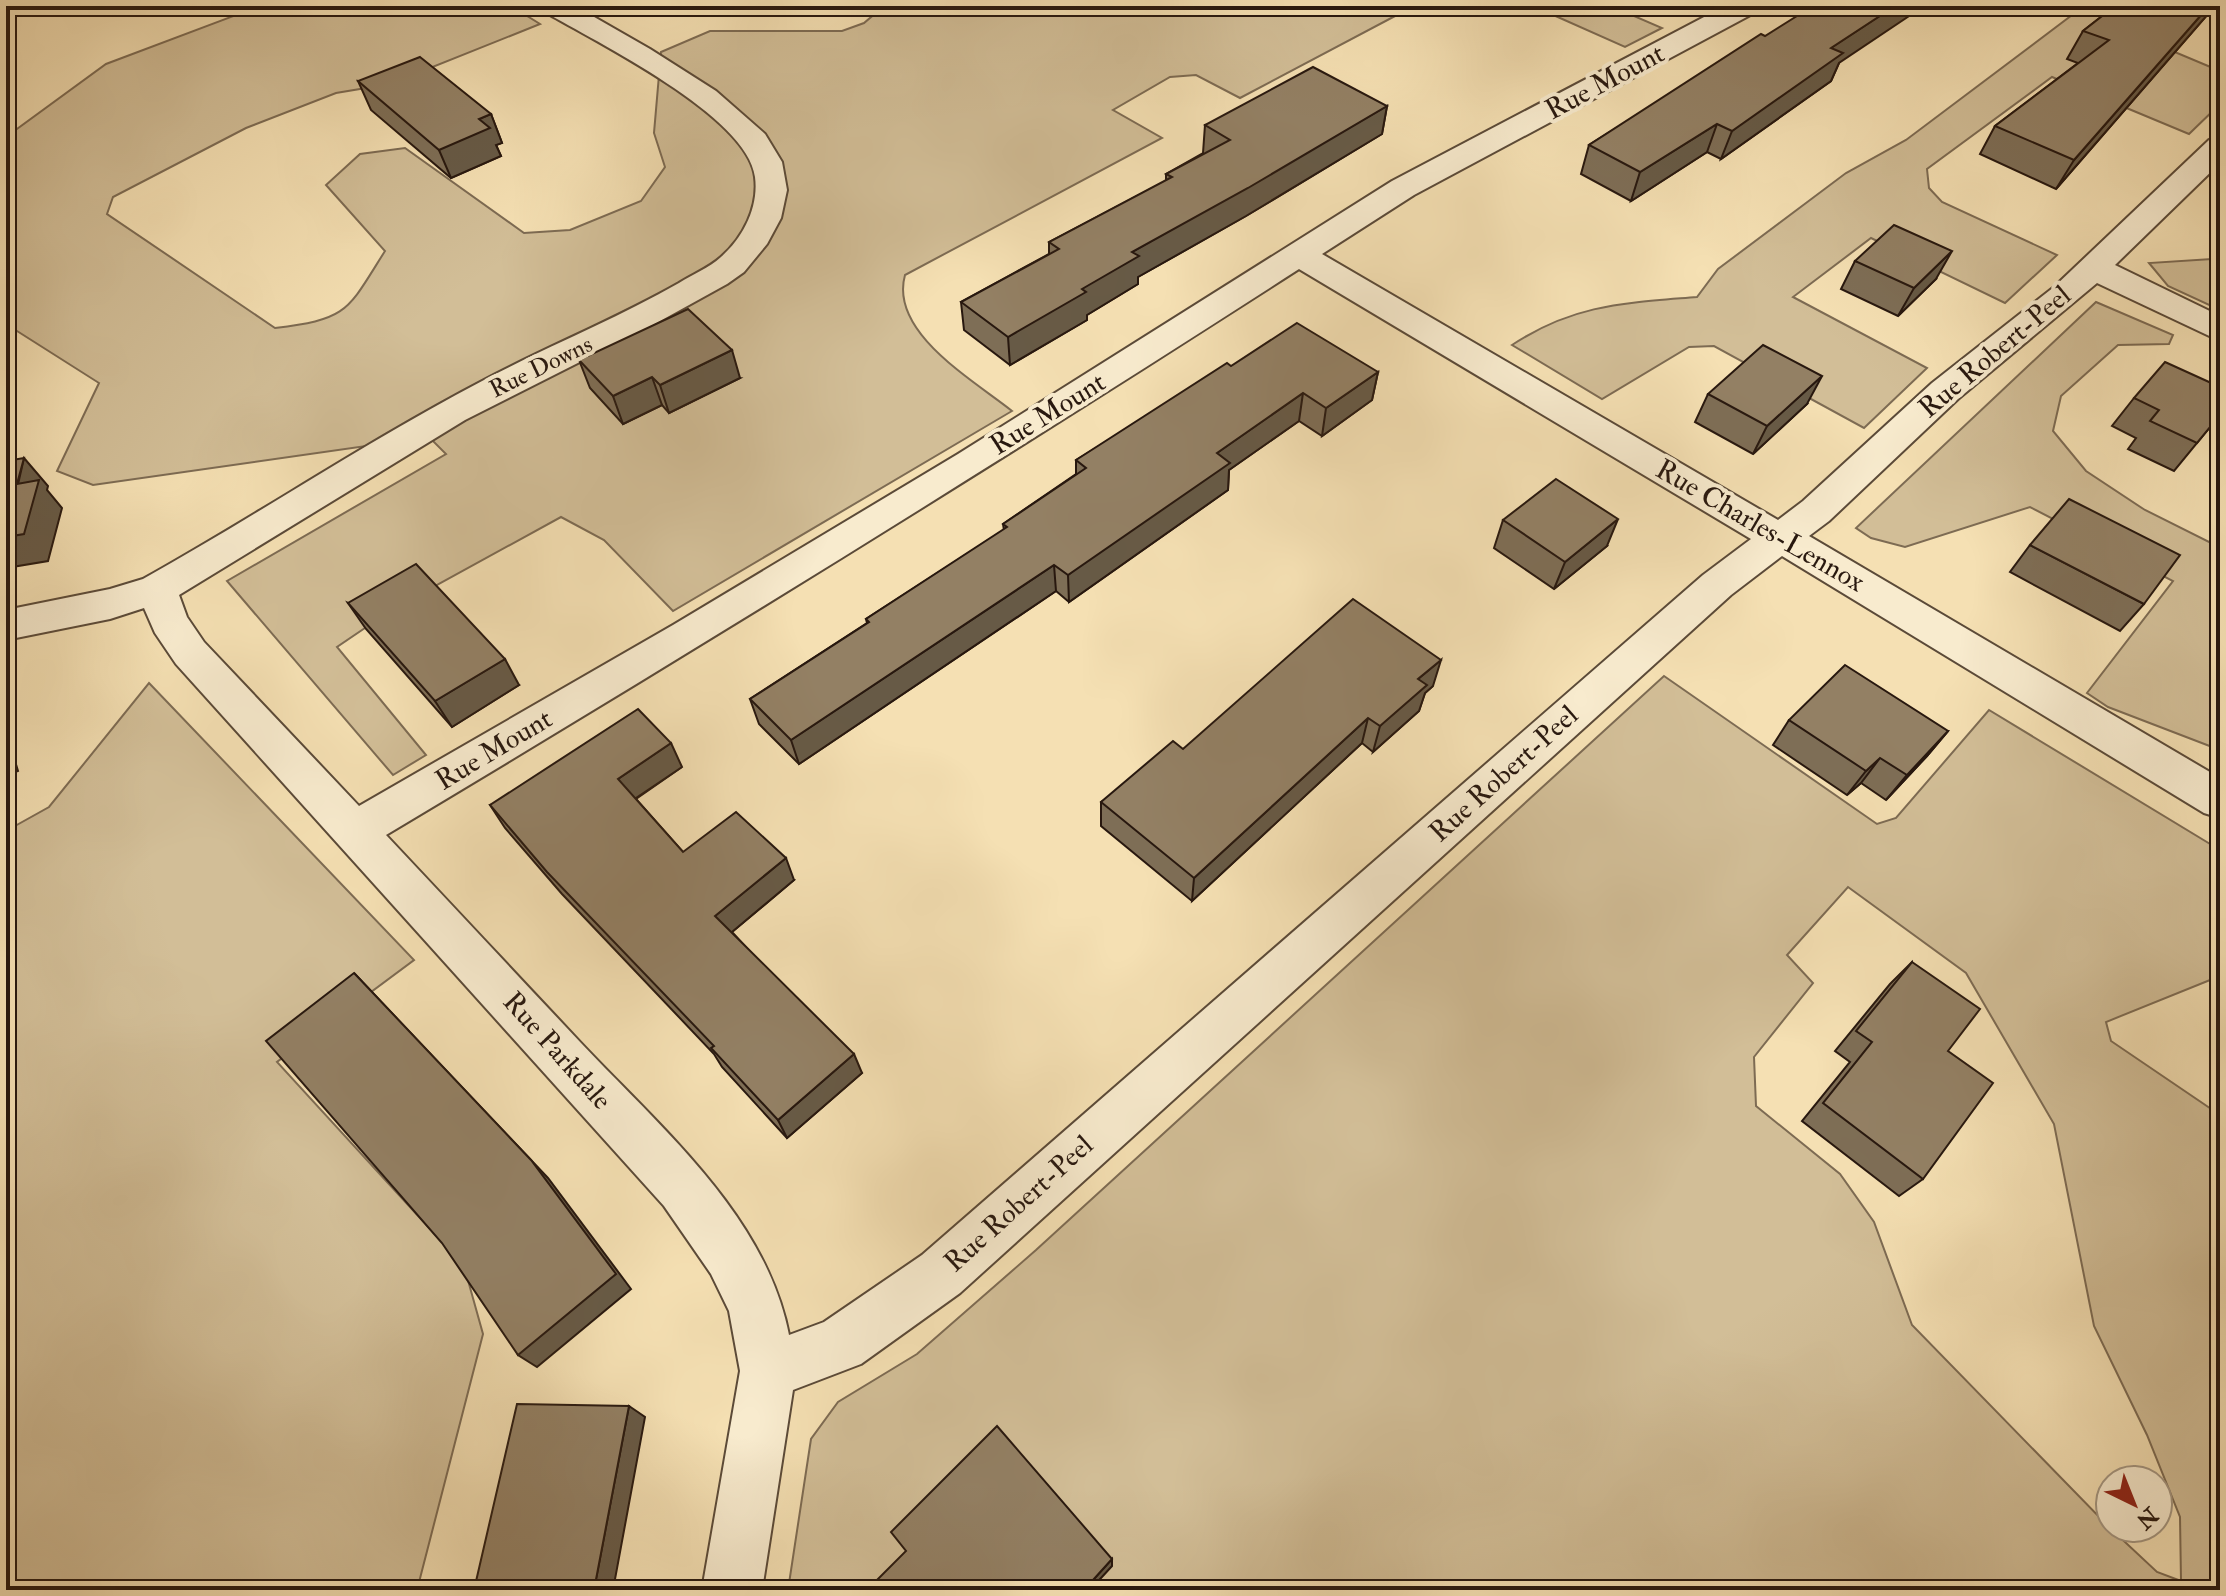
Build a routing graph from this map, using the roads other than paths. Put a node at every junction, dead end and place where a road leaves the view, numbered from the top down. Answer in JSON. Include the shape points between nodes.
{"nodes":[{"id":1,"x":555,"y":6,"type":"edge"},
{"id":2,"x":1746,"y":6,"type":"edge"},
{"id":3,"x":2220,"y":146,"type":"edge"},
{"id":4,"x":1298,"y":254,"type":"junction"},
{"id":5,"x":2092,"y":267,"type":"junction"},
{"id":6,"x":2220,"y":330,"type":"edge"},
{"id":7,"x":1779,"y":537,"type":"junction"},
{"id":8,"x":157,"y":589,"type":"junction"},
{"id":9,"x":6,"y":625,"type":"edge"},
{"id":10,"x":2220,"y":800,"type":"edge"},
{"id":11,"x":355,"y":831,"type":"junction"},
{"id":12,"x":768,"y":1371,"type":"junction"},
{"id":13,"x":732,"y":1590,"type":"edge"}],
"edges":[{"from":1,"to":8,"type":"street","name":"Rue Downs","via":[[706,97],[751,135],[767,161],[772,190],[752,243],[731,266],[668,303],[496,388]]},
{"from":2,"to":4,"type":"street","name":"Rue Mount","via":[[1403,188]]},
{"from":3,"to":5,"type":"street","name":"Rue Robert-Peel"},
{"from":4,"to":7,"type":"street","name":"Rue Charles-Lennox"},
{"from":4,"to":11,"type":"street","name":"Rue Mount","via":[[957,471]]},
{"from":5,"to":6,"type":"street"},
{"from":5,"to":7,"type":"street","name":"Rue Robert-Peel","via":[[1945,391],[1816,511]]},
{"from":7,"to":10,"type":"street","name":"Rue Charles-Lennox"},
{"from":7,"to":12,"type":"street","name":"Rue Robert-Peel","via":[[1717,585],[941,1274],[841,1344]]},
{"from":8,"to":9,"type":"street","name":"Rue Downs"},
{"from":8,"to":11,"type":"street","name":"Rue Parkdale","via":[[169,622],[190,653]]},
{"from":11,"to":12,"type":"street","name":"Rue Parkdale","via":[[682,1188],[730,1255],[756,1306]]},
{"from":12,"to":13,"type":"street","name":"Rue Parkdale"}]}
